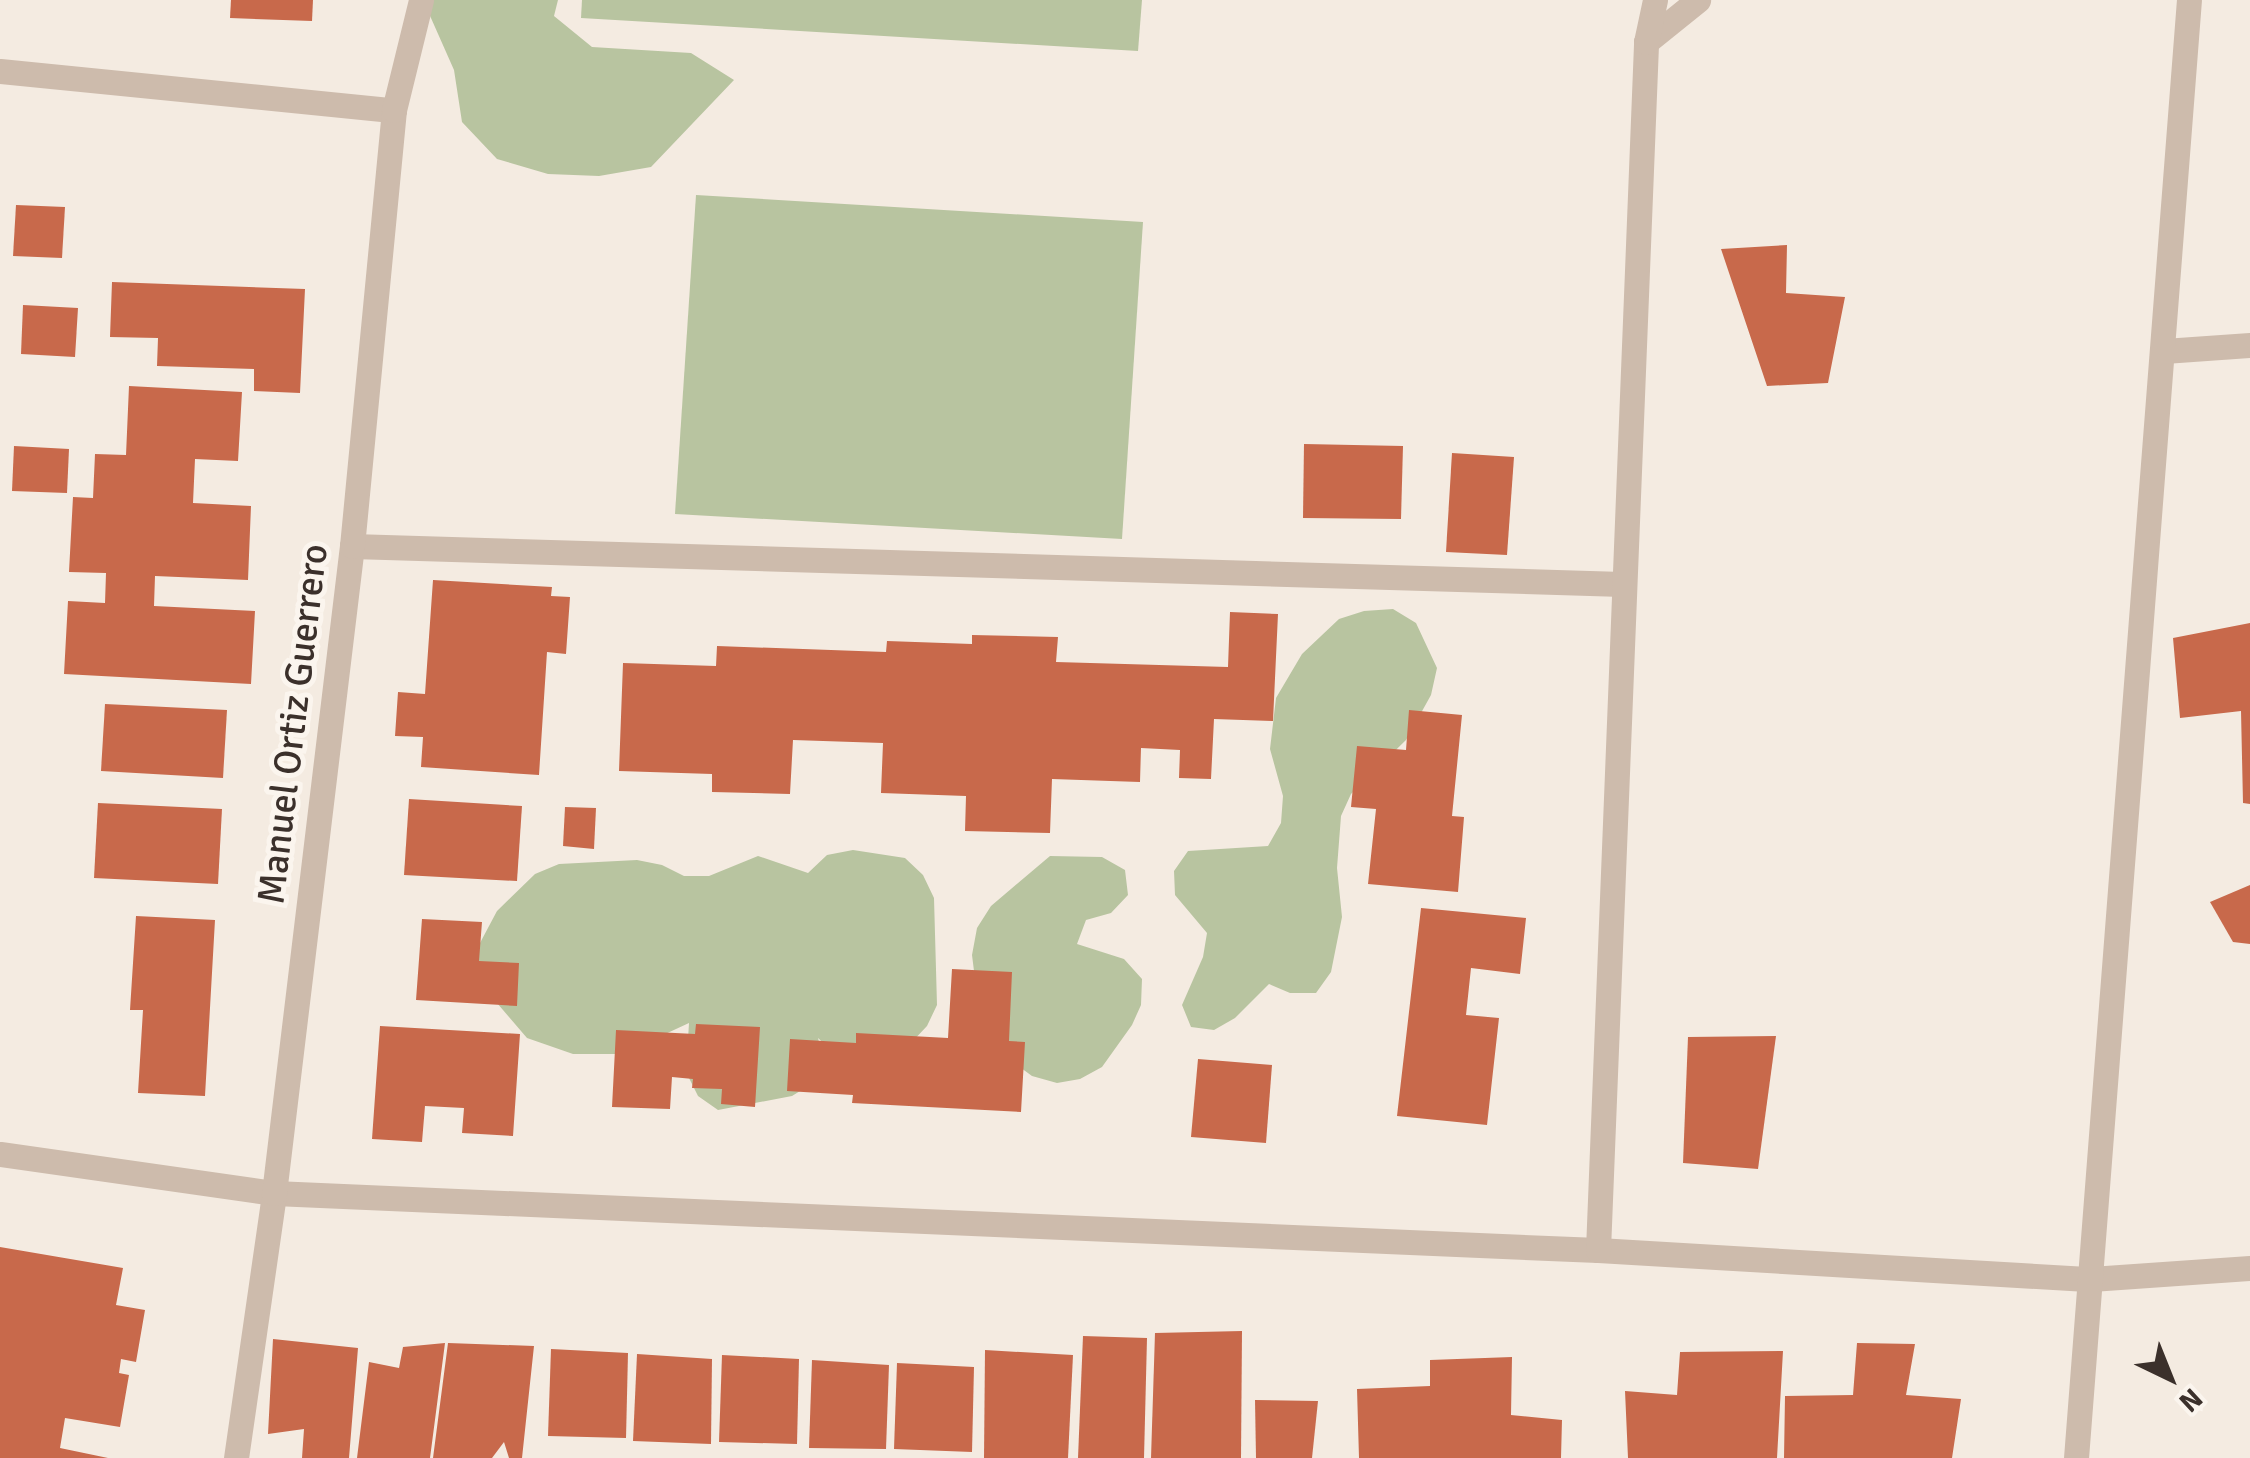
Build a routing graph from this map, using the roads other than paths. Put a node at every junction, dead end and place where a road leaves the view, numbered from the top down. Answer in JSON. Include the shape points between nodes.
{"nodes":[{"id":1,"x":421,"y":0,"type":"edge"},
{"id":2,"x":1655,"y":0,"type":"edge"},
{"id":3,"x":1698,"y":0,"type":"edge"},
{"id":4,"x":2188,"y":0,"type":"edge"},
{"id":5,"x":1646,"y":42,"type":"junction"},
{"id":6,"x":0,"y":70,"type":"edge"},
{"id":7,"x":394,"y":110,"type":"junction"},
{"id":8,"x":2250,"y":345,"type":"edge"},
{"id":9,"x":2164,"y":351,"type":"junction"},
{"id":10,"x":352,"y":546,"type":"junction"},
{"id":11,"x":1622,"y":584,"type":"junction"},
{"id":12,"x":0,"y":1154,"type":"edge"},
{"id":13,"x":274,"y":1194,"type":"junction"},
{"id":14,"x":1598,"y":1250,"type":"junction"},
{"id":15,"x":2250,"y":1268,"type":"edge"},
{"id":16,"x":2091,"y":1279,"type":"junction"},
{"id":17,"x":236,"y":1458,"type":"edge"},
{"id":18,"x":2076,"y":1458,"type":"edge"}],
"edges":[{"from":1,"to":7,"type":"street","name":"Manuel Ortiz Guerrero"},
{"from":2,"to":5,"type":"street"},
{"from":3,"to":5,"type":"street"},
{"from":4,"to":9,"type":"street"},
{"from":5,"to":11,"type":"street"},
{"from":6,"to":7,"type":"street"},
{"from":7,"to":10,"type":"street","name":"Manuel Ortiz Guerrero"},
{"from":8,"to":9,"type":"street"},
{"from":9,"to":16,"type":"street"},
{"from":10,"to":11,"type":"street"},
{"from":10,"to":13,"type":"street","name":"Manuel Ortiz Guerrero"},
{"from":11,"to":14,"type":"street"},
{"from":12,"to":13,"type":"street"},
{"from":13,"to":14,"type":"street"},
{"from":13,"to":17,"type":"street","name":"Manuel Ortiz Guerrero"},
{"from":14,"to":16,"type":"street"},
{"from":15,"to":16,"type":"street"},
{"from":16,"to":18,"type":"street"}]}
